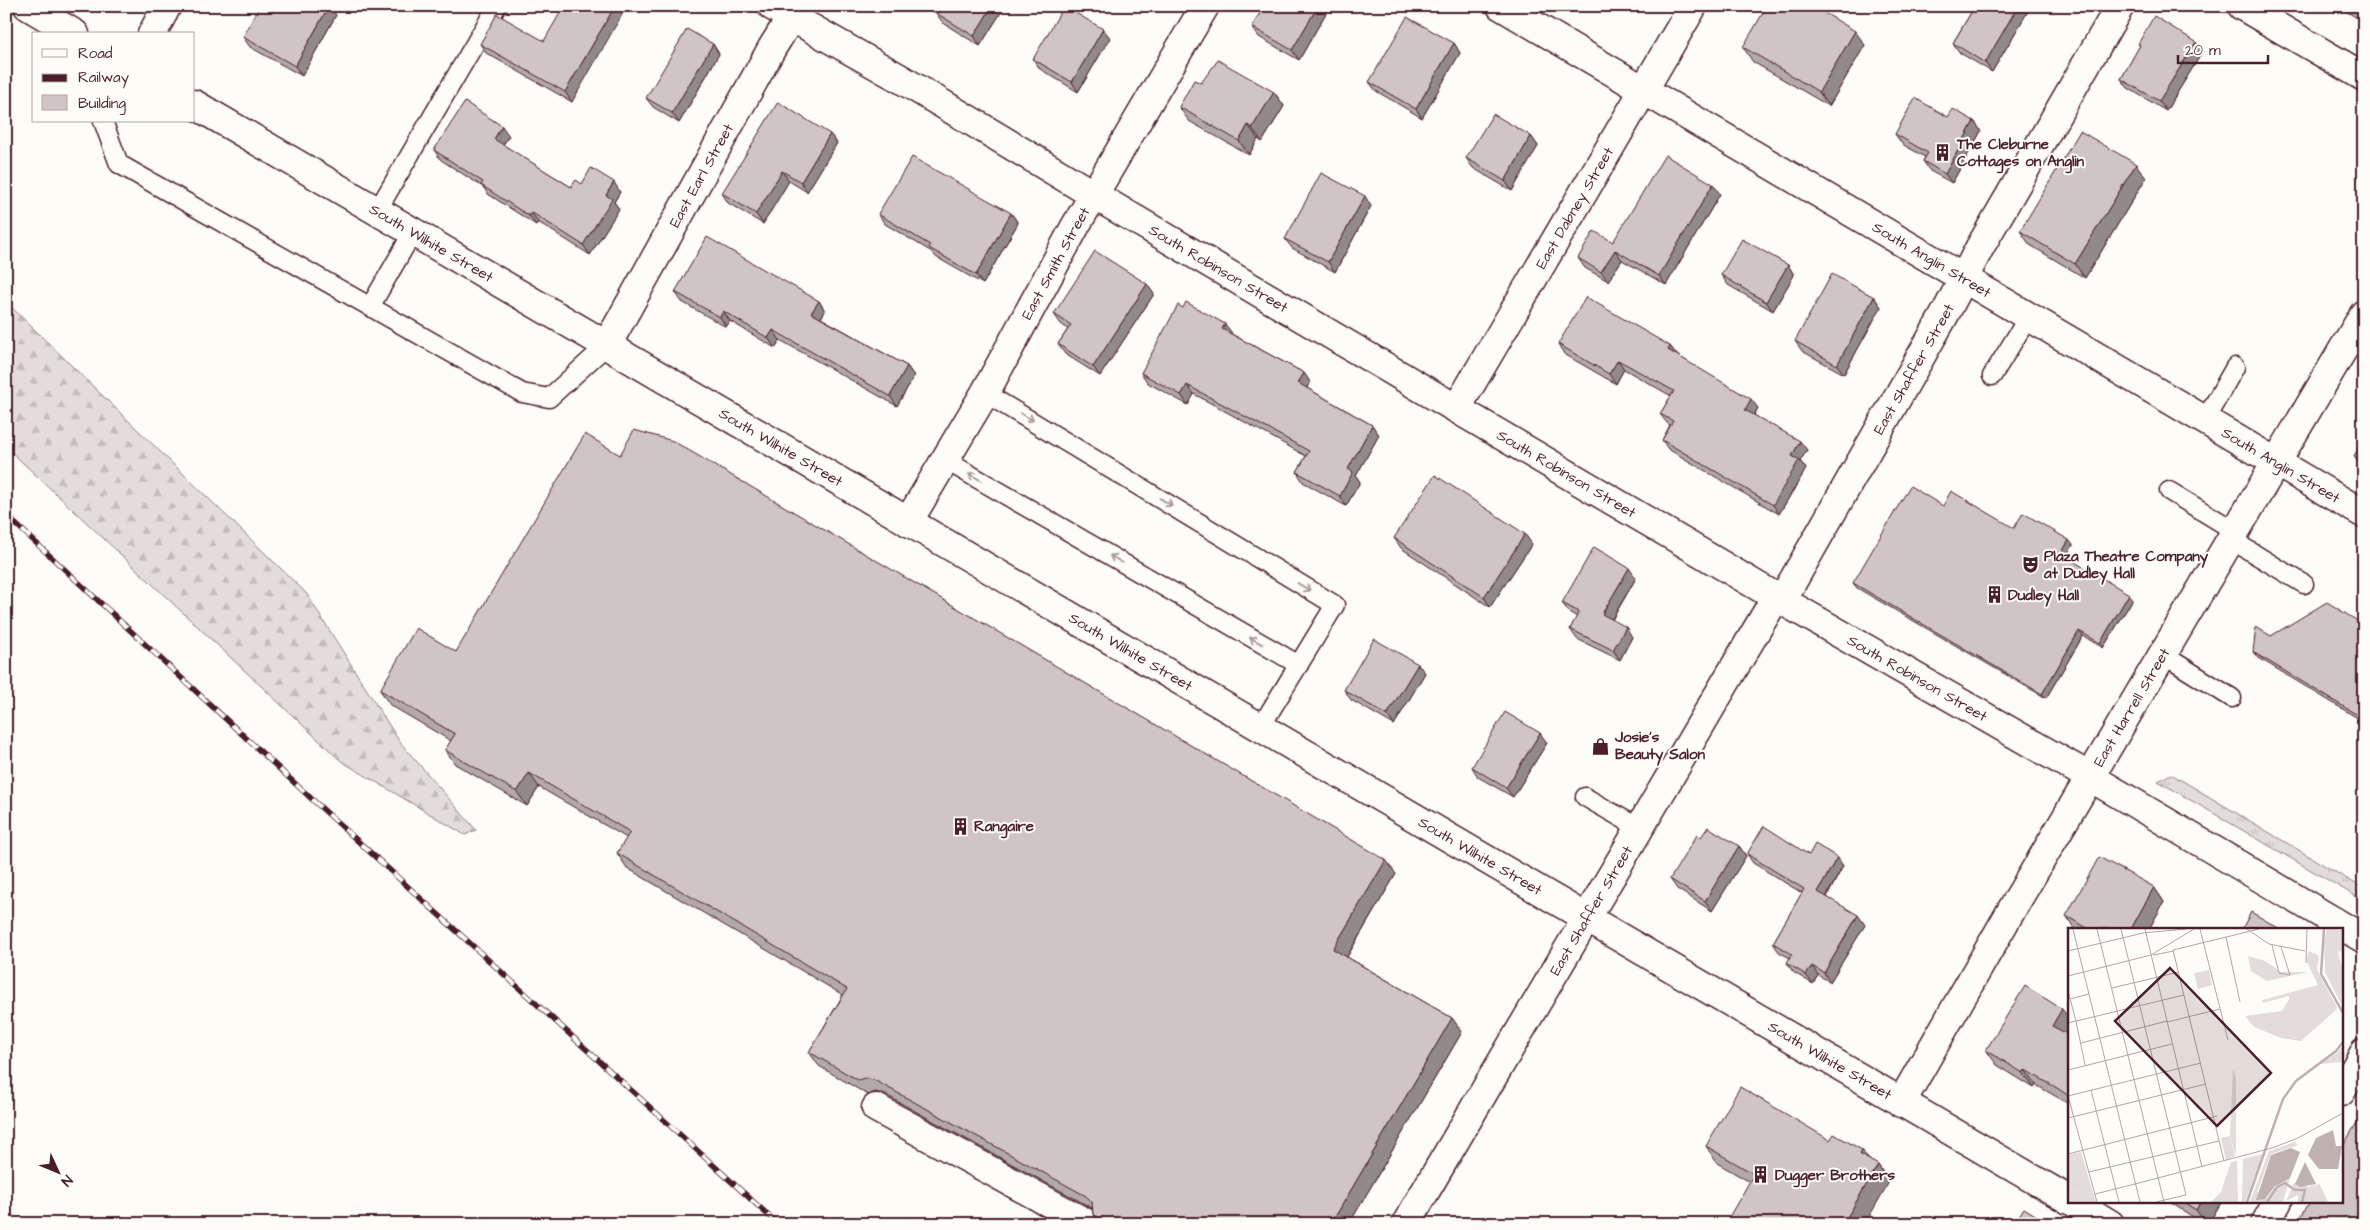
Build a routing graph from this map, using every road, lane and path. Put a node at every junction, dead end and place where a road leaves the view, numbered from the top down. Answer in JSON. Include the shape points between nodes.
{"nodes":[{"id":1,"x":28,"y":6,"type":"edge"},
{"id":2,"x":167,"y":6,"type":"edge"},
{"id":3,"x":498,"y":6,"type":"edge"},
{"id":4,"x":1205,"y":6,"type":"edge"},
{"id":5,"x":1501,"y":6,"type":"edge"},
{"id":6,"x":1693,"y":6,"type":"edge"},
{"id":7,"x":2120,"y":6,"type":"edge"},
{"id":8,"x":2242,"y":6,"type":"edge"},
{"id":9,"x":787,"y":10,"type":"edge"},
{"id":10,"x":71,"y":32,"type":"edge"},
{"id":11,"x":153,"y":32,"type":"edge"},
{"id":12,"x":2364,"y":77,"type":"edge"},
{"id":13,"x":1643,"y":91,"type":"junction"},
{"id":14,"x":195,"y":105,"type":"edge"},
{"id":15,"x":103,"y":122,"type":"edge"},
{"id":16,"x":1094,"y":196,"type":"junction"},
{"id":17,"x":377,"y":211,"type":"junction"},
{"id":18,"x":413,"y":232,"type":"junction"},
{"id":19,"x":1964,"y":278,"type":"junction"},
{"id":20,"x":370,"y":307,"type":"junction"},
{"id":21,"x":2364,"y":314,"type":"edge"},
{"id":22,"x":2029,"y":316,"type":"junction"},
{"id":23,"x":607,"y":345,"type":"junction"},
{"id":24,"x":2235,"y":367,"type":"dead end"},
{"id":25,"x":1992,"y":376,"type":"dead end"},
{"id":26,"x":984,"y":393,"type":"junction"},
{"id":27,"x":1457,"y":408,"type":"junction"},
{"id":28,"x":2205,"y":420,"type":"junction"},
{"id":29,"x":945,"y":460,"type":"junction"},
{"id":30,"x":2275,"y":462,"type":"junction"},
{"id":31,"x":2169,"y":491,"type":"dead end"},
{"id":32,"x":2364,"y":514,"type":"edge"},
{"id":33,"x":908,"y":522,"type":"junction"},
{"id":34,"x":2233,"y":535,"type":"junction"},
{"id":35,"x":2304,"y":584,"type":"dead end"},
{"id":36,"x":1779,"y":598,"type":"junction"},
{"id":37,"x":2162,"y":654,"type":"junction"},
{"id":38,"x":1299,"y":665,"type":"junction"},
{"id":39,"x":2232,"y":698,"type":"dead end"},
{"id":40,"x":1260,"y":728,"type":"junction"},
{"id":41,"x":2090,"y":777,"type":"junction"},
{"id":42,"x":1584,"y":797,"type":"dead end"},
{"id":43,"x":1639,"y":828,"type":"junction"},
{"id":44,"x":1585,"y":918,"type":"junction"},
{"id":45,"x":2364,"y":939,"type":"edge"},
{"id":46,"x":2364,"y":1053,"type":"edge"},
{"id":47,"x":2342,"y":1090,"type":"edge"},
{"id":48,"x":1901,"y":1103,"type":"junction"},
{"id":49,"x":876,"y":1108,"type":"dead end"},
{"id":50,"x":2068,"y":1199,"type":"edge"},
{"id":51,"x":2073,"y":1202,"type":"edge"},
{"id":52,"x":2277,"y":1202,"type":"edge"},
{"id":53,"x":1088,"y":1224,"type":"edge"},
{"id":54,"x":1406,"y":1224,"type":"edge"},
{"id":55,"x":2110,"y":1224,"type":"edge"},
{"id":56,"x":2264,"y":1224,"type":"edge"}],
"edges":[{"from":1,"to":10,"type":"street"},
{"from":2,"to":11,"type":"street"},
{"from":3,"to":17,"type":"lane"},
{"from":4,"to":16,"type":"street","name":"East Smith Street"},
{"from":5,"to":13,"type":"street","name":"South Anglin Street"},
{"from":6,"to":13,"type":"street","name":"East Dabney Street"},
{"from":7,"to":19,"type":"street","name":"East Shaffer Street"},
{"from":8,"to":12,"type":"street"},
{"from":9,"to":16,"type":"street","name":"South Robinson Street"},
{"from":9,"to":23,"type":"street","name":"East Earl Street"},
{"from":13,"to":19,"type":"street","name":"South Anglin Street"},
{"from":13,"to":27,"type":"street","name":"East Dabney Street"},
{"from":14,"to":17,"type":"street","name":"South Wilhite Street"},
{"from":15,"to":20,"type":"lane","via":[[119,164]]},
{"from":16,"to":26,"type":"street","name":"East Smith Street"},
{"from":16,"to":27,"type":"street","name":"South Robinson Street"},
{"from":17,"to":18,"type":"street","name":"South Wilhite Street"},
{"from":18,"to":20,"type":"lane"},
{"from":18,"to":23,"type":"street","name":"South Wilhite Street"},
{"from":19,"to":22,"type":"street","name":"South Anglin Street"},
{"from":19,"to":36,"type":"street","name":"East Shaffer Street"},
{"from":20,"to":23,"type":"lane","via":[[522,393],[549,398]]},
{"from":21,"to":30,"type":"street","name":"East Harrell Street"},
{"from":22,"to":25,"type":"lane"},
{"from":22,"to":28,"type":"street","name":"South Anglin Street"},
{"from":23,"to":33,"type":"street","name":"South Wilhite Street"},
{"from":24,"to":28,"type":"lane"},
{"from":26,"to":29,"type":"street","name":"East Smith Street"},
{"from":26,"to":38,"type":"lane","one_way":true,"via":[[1335,605]]},
{"from":27,"to":36,"type":"street","name":"South Robinson Street"},
{"from":28,"to":30,"type":"street","name":"South Anglin Street"},
{"from":29,"to":33,"type":"street","name":"East Smith Street"},
{"from":38,"to":29,"type":"lane","one_way":true},
{"from":30,"to":32,"type":"street","name":"South Anglin Street"},
{"from":30,"to":34,"type":"street","name":"East Harrell Street"},
{"from":31,"to":34,"type":"lane"},
{"from":33,"to":40,"type":"street","name":"South Wilhite Street"},
{"from":34,"to":35,"type":"lane"},
{"from":34,"to":37,"type":"street","name":"East Harrell Street"},
{"from":36,"to":41,"type":"street","name":"South Robinson Street"},
{"from":36,"to":43,"type":"street","name":"East Shaffer Street"},
{"from":37,"to":39,"type":"lane"},
{"from":37,"to":41,"type":"street","name":"East Harrell Street"},
{"from":38,"to":40,"type":"lane"},
{"from":40,"to":44,"type":"street","name":"South Wilhite Street"},
{"from":41,"to":45,"type":"street","name":"South Robinson Street"},
{"from":41,"to":48,"type":"street","name":"East Harrell Street"},
{"from":42,"to":43,"type":"lane"},
{"from":43,"to":44,"type":"street","name":"East Shaffer Street"},
{"from":44,"to":48,"type":"street","name":"South Wilhite Street"},
{"from":44,"to":54,"type":"street","name":"East Shaffer Street"},
{"from":46,"to":47,"type":"street"},
{"from":48,"to":50,"type":"street","name":"South Wilhite Street"},
{"from":49,"to":53,"type":"street"},
{"from":51,"to":55,"type":"street","name":"South Wilhite Street"},
{"from":52,"to":56,"type":"street"}]}
